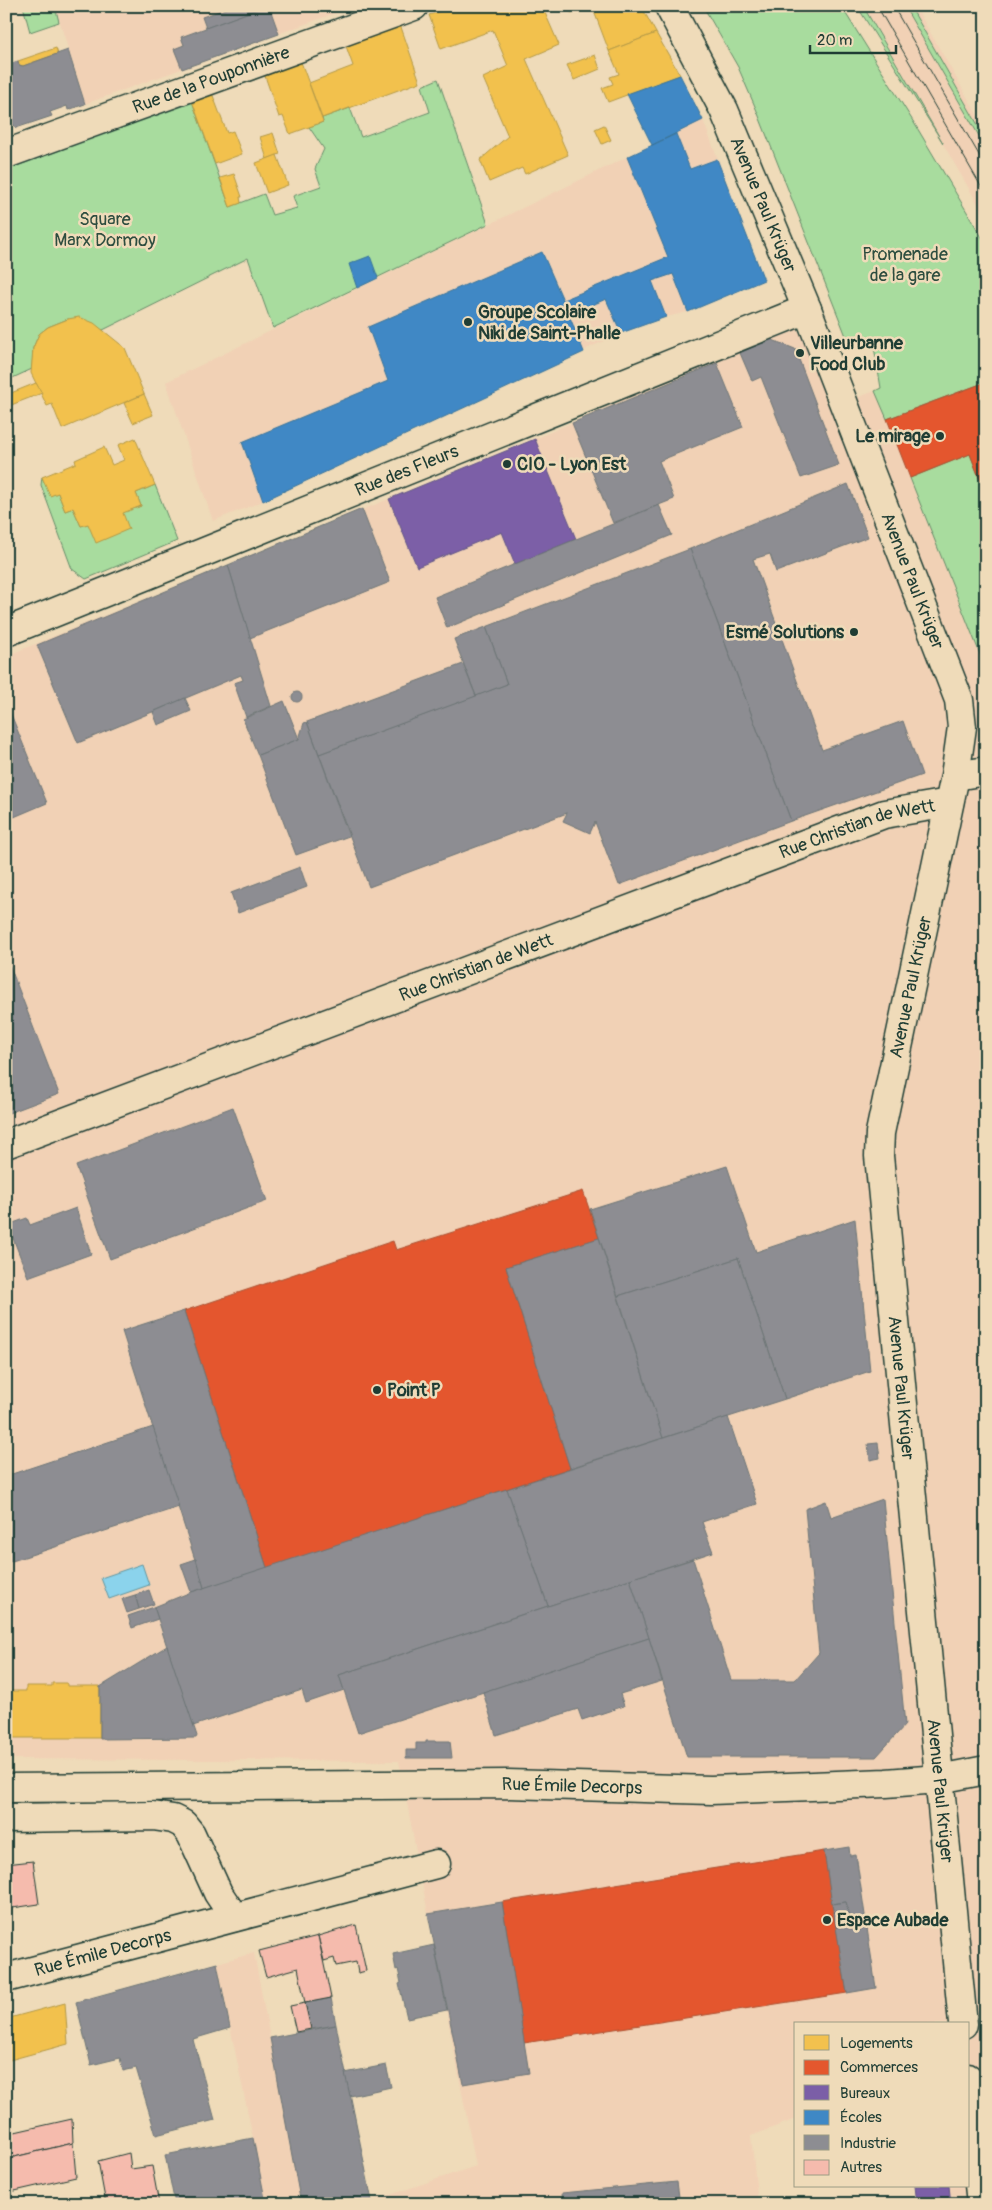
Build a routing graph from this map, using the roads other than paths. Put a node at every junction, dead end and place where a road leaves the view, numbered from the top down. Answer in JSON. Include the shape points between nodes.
{"nodes":[{"id":1,"x":414,"y":6,"type":"edge"},
{"id":2,"x":669,"y":6,"type":"edge"},
{"id":3,"x":6,"y":154,"type":"edge"},
{"id":4,"x":807,"y":309,"type":"junction"},
{"id":5,"x":6,"y":632,"type":"edge"},
{"id":6,"x":986,"y":771,"type":"edge"},
{"id":7,"x":954,"y":776,"type":"junction"},
{"id":8,"x":949,"y":803,"type":"junction"},
{"id":9,"x":6,"y":1144,"type":"edge"},
{"id":10,"x":986,"y":1770,"type":"edge"},
{"id":11,"x":939,"y":1778,"type":"junction"},
{"id":12,"x":157,"y":1787,"type":"junction"},
{"id":13,"x":6,"y":1788,"type":"edge"},
{"id":14,"x":154,"y":1816,"type":"junction"},
{"id":15,"x":6,"y":1818,"type":"edge"},
{"id":16,"x":195,"y":1842,"type":"junction"},
{"id":17,"x":436,"y":1864,"type":"dead end"},
{"id":18,"x":234,"y":1918,"type":"junction"},
{"id":19,"x":200,"y":1926,"type":"junction"},
{"id":20,"x":6,"y":1978,"type":"edge"},
{"id":21,"x":963,"y":2022,"type":"edge"},
{"id":22,"x":970,"y":2097,"type":"edge"},
{"id":23,"x":981,"y":2204,"type":"edge"}],
"edges":[{"from":1,"to":3,"type":"street","name":"Rue de la Pouponnière"},
{"from":2,"to":4,"type":"street","name":"Avenue Paul Krüger","via":[[724,110]]},
{"from":4,"to":5,"type":"street","name":"Rue des Fleurs"},
{"from":4,"to":7,"type":"street","name":"Avenue Paul Krüger","via":[[959,700],[962,727]]},
{"from":6,"to":7,"type":"street"},
{"from":7,"to":8,"type":"street","name":"Avenue Paul Krüger"},
{"from":8,"to":9,"type":"street","name":"Rue Christian de Wett","via":[[884,814]]},
{"from":8,"to":11,"type":"street","name":"Avenue Paul Krüger","via":[[880,1133],[879,1156]]},
{"from":10,"to":11,"type":"street","name":"Rue Émile Decorps"},
{"from":11,"to":12,"type":"street","name":"Rue Émile Decorps","via":[[711,1790],[508,1784]]},
{"from":11,"to":21,"type":"street","name":"Avenue Paul Krüger"},
{"from":12,"to":13,"type":"street","name":"Rue Émile Decorps"},
{"from":12,"to":14,"type":"street"},
{"from":14,"to":15,"type":"street"},
{"from":14,"to":16,"type":"street","via":[[173,1818],[182,1824]]},
{"from":16,"to":18,"type":"street"},
{"from":16,"to":19,"type":"street","via":[[205,1904]]},
{"from":17,"to":18,"type":"street","name":"Rue Émile Decorps"},
{"from":18,"to":19,"type":"street","name":"Rue Émile Decorps"},
{"from":19,"to":20,"type":"street","name":"Rue Émile Decorps"},
{"from":22,"to":23,"type":"street"}]}
